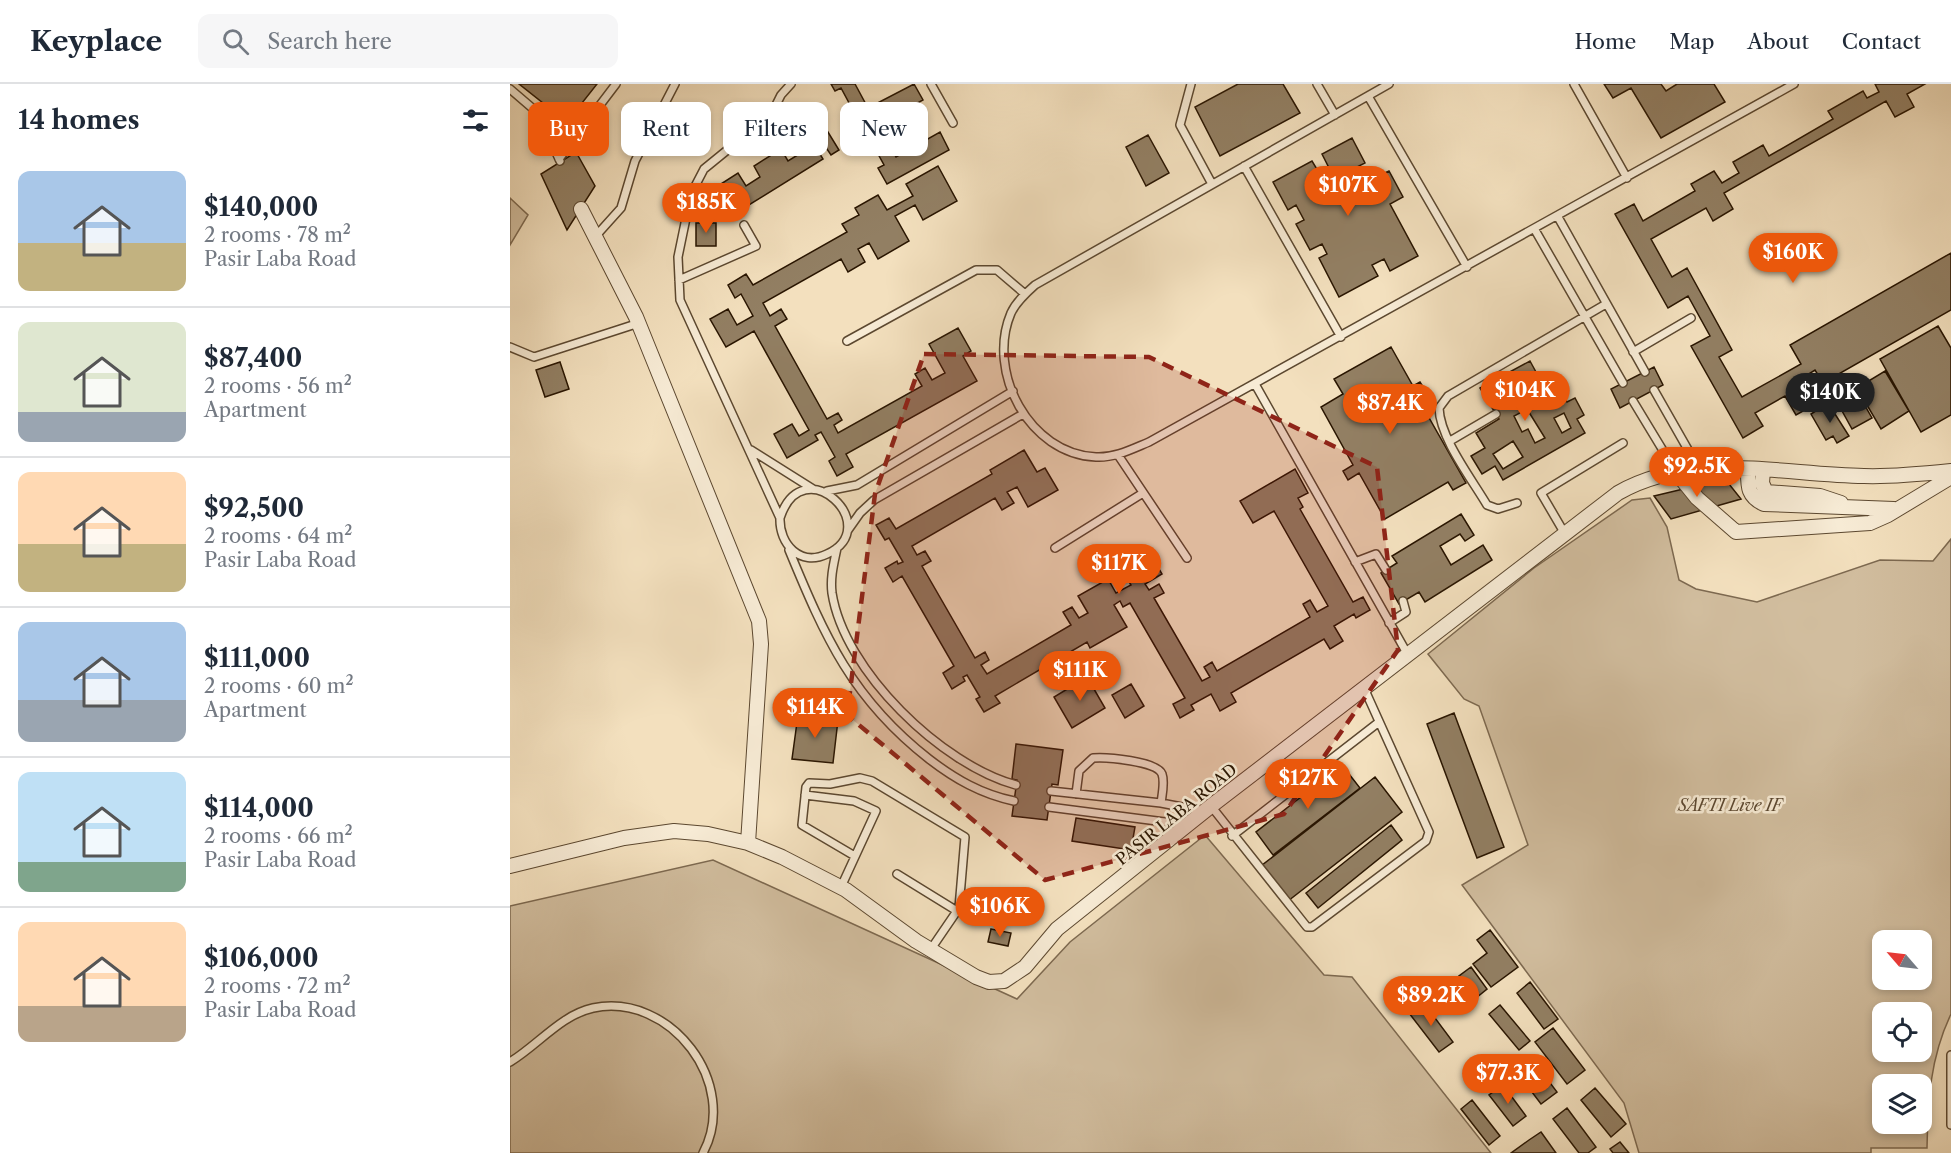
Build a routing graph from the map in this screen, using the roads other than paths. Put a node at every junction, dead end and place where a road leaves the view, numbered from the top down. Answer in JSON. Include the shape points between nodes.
{"nodes":[{"id":1,"x":616,"y":84,"type":"edge"},
{"id":2,"x":675,"y":84,"type":"edge"},
{"id":3,"x":791,"y":84,"type":"edge"},
{"id":4,"x":931,"y":84,"type":"edge"},
{"id":5,"x":1191,"y":84,"type":"edge"},
{"id":6,"x":1317,"y":84,"type":"edge"},
{"id":7,"x":1389,"y":84,"type":"edge"},
{"id":8,"x":1574,"y":84,"type":"edge"},
{"id":9,"x":1794,"y":84,"type":"edge"},
{"id":10,"x":510,"y":88,"type":"edge"},
{"id":11,"x":1368,"y":96,"type":"junction"},
{"id":12,"x":1335,"y":115,"type":"junction"},
{"id":13,"x":953,"y":123,"type":"dead end"},
{"id":14,"x":1244,"y":166,"type":"junction"},
{"id":15,"x":1627,"y":178,"type":"junction"},
{"id":16,"x":1212,"y":184,"type":"junction"},
{"id":17,"x":581,"y":209,"type":"dead end"},
{"id":18,"x":1558,"y":217,"type":"junction"},
{"id":19,"x":744,"y":225,"type":"dead end"},
{"id":20,"x":1535,"y":230,"type":"junction"},
{"id":21,"x":594,"y":238,"type":"junction"},
{"id":22,"x":1467,"y":267,"type":"junction"},
{"id":23,"x":679,"y":280,"type":"junction"},
{"id":24,"x":1025,"y":294,"type":"junction"},
{"id":25,"x":1606,"y":304,"type":"junction"},
{"id":26,"x":1584,"y":317,"type":"junction"},
{"id":27,"x":1691,"y":318,"type":"dead end"},
{"id":28,"x":639,"y":324,"type":"junction"},
{"id":29,"x":1341,"y":337,"type":"junction"},
{"id":30,"x":847,"y":341,"type":"dead end"},
{"id":31,"x":510,"y":347,"type":"edge"},
{"id":32,"x":1633,"y":352,"type":"junction"},
{"id":33,"x":1644,"y":372,"type":"dead end"},
{"id":34,"x":1623,"y":383,"type":"dead end"},
{"id":35,"x":1255,"y":384,"type":"junction"},
{"id":36,"x":1654,"y":390,"type":"dead end"},
{"id":37,"x":1013,"y":391,"type":"junction"},
{"id":38,"x":1634,"y":400,"type":"dead end"},
{"id":39,"x":1023,"y":414,"type":"junction"},
{"id":40,"x":1496,"y":414,"type":"dead end"},
{"id":41,"x":1450,"y":441,"type":"junction"},
{"id":42,"x":1623,"y":443,"type":"dead end"},
{"id":43,"x":749,"y":449,"type":"junction"},
{"id":44,"x":1118,"y":455,"type":"junction"},
{"id":45,"x":1699,"y":469,"type":"junction"},
{"id":46,"x":1748,"y":469,"type":"junction"},
{"id":47,"x":1763,"y":470,"type":"junction"},
{"id":48,"x":1951,"y":471,"type":"edge"},
{"id":49,"x":1676,"y":472,"type":"junction"},
{"id":50,"x":1951,"y":477,"type":"edge"},
{"id":51,"x":814,"y":490,"type":"junction"},
{"id":52,"x":824,"y":491,"type":"junction"},
{"id":53,"x":1143,"y":493,"type":"junction"},
{"id":54,"x":1517,"y":503,"type":"dead end"},
{"id":55,"x":1857,"y":508,"type":"junction"},
{"id":56,"x":1896,"y":509,"type":"junction"},
{"id":57,"x":780,"y":518,"type":"junction"},
{"id":58,"x":1565,"y":534,"type":"junction"},
{"id":59,"x":845,"y":535,"type":"junction"},
{"id":60,"x":789,"y":548,"type":"junction"},
{"id":61,"x":837,"y":548,"type":"junction"},
{"id":62,"x":1055,"y":548,"type":"dead end"},
{"id":63,"x":1187,"y":558,"type":"dead end"},
{"id":64,"x":1355,"y":562,"type":"junction"},
{"id":65,"x":1386,"y":570,"type":"dead end"},
{"id":66,"x":1403,"y":601,"type":"dead end"},
{"id":67,"x":1389,"y":623,"type":"junction"},
{"id":68,"x":1408,"y":655,"type":"junction"},
{"id":69,"x":1365,"y":688,"type":"junction"},
{"id":70,"x":1379,"y":722,"type":"junction"},
{"id":71,"x":1016,"y":785,"type":"dead end"},
{"id":72,"x":1051,"y":791,"type":"dead end"},
{"id":73,"x":1076,"y":794,"type":"junction"},
{"id":74,"x":805,"y":795,"type":"junction"},
{"id":75,"x":1014,"y":801,"type":"dead end"},
{"id":76,"x":1161,"y":803,"type":"junction"},
{"id":77,"x":1049,"y":807,"type":"dead end"},
{"id":78,"x":1208,"y":809,"type":"junction"},
{"id":79,"x":1190,"y":825,"type":"junction"},
{"id":80,"x":1232,"y":836,"type":"junction"},
{"id":81,"x":748,"y":843,"type":"junction"},
{"id":82,"x":854,"y":855,"type":"junction"},
{"id":83,"x":510,"y":866,"type":"edge"},
{"id":84,"x":897,"y":874,"type":"dead end"},
{"id":85,"x":841,"y":887,"type":"junction"},
{"id":86,"x":957,"y":911,"type":"junction"},
{"id":87,"x":931,"y":949,"type":"junction"},
{"id":88,"x":1951,"y":1055,"type":"edge"},
{"id":89,"x":510,"y":1062,"type":"edge"},
{"id":90,"x":1951,"y":1125,"type":"edge"},
{"id":91,"x":703,"y":1153,"type":"edge"}],
"edges":[{"from":1,"to":10,"type":"lane","via":[[560,160],[538,113]]},
{"from":2,"to":21,"type":"lane","via":[[635,161],[621,208]]},
{"from":3,"to":23,"type":"lane","via":[[755,133],[704,169],[691,194],[678,257]]},
{"from":4,"to":13,"type":"lane"},
{"from":5,"to":16,"type":"lane","via":[[1180,125]]},
{"from":6,"to":12,"type":"lane"},
{"from":7,"to":11,"type":"lane"},
{"from":8,"to":15,"type":"lane"},
{"from":9,"to":15,"type":"lane"},
{"from":11,"to":12,"type":"lane"},
{"from":11,"to":22,"type":"lane"},
{"from":12,"to":14,"type":"lane"},
{"from":14,"to":16,"type":"lane"},
{"from":14,"to":29,"type":"lane"},
{"from":15,"to":18,"type":"lane"},
{"from":16,"to":24,"type":"lane"},
{"from":17,"to":21,"type":"street"},
{"from":18,"to":20,"type":"lane"},
{"from":18,"to":25,"type":"lane"},
{"from":19,"to":23,"type":"lane","via":[[756,246]]},
{"from":20,"to":22,"type":"lane"},
{"from":20,"to":26,"type":"lane"},
{"from":21,"to":28,"type":"street"},
{"from":22,"to":29,"type":"lane"},
{"from":23,"to":43,"type":"lane","via":[[680,300]]},
{"from":24,"to":30,"type":"lane","via":[[997,270],[975,270]]},
{"from":24,"to":37,"type":"lane","via":[[1012,310],[1004,345],[1003,359]]},
{"from":25,"to":26,"type":"lane"},
{"from":25,"to":32,"type":"lane"},
{"from":26,"to":34,"type":"lane"},
{"from":26,"to":41,"type":"lane","via":[[1448,396],[1439,408],[1440,421]]},
{"from":27,"to":32,"type":"lane"},
{"from":28,"to":31,"type":"lane","via":[[534,357]]},
{"from":28,"to":81,"type":"street","via":[[759,621],[761,644]]},
{"from":29,"to":35,"type":"lane"},
{"from":32,"to":33,"type":"lane"},
{"from":35,"to":44,"type":"lane"},
{"from":35,"to":64,"type":"lane"},
{"from":36,"to":45,"type":"lane"},
{"from":37,"to":39,"type":"lane"},
{"from":37,"to":52,"type":"lane","via":[[857,485]]},
{"from":38,"to":49,"type":"lane"},
{"from":39,"to":44,"type":"lane","via":[[1041,435],[1063,449],[1095,457]]},
{"from":39,"to":59,"type":"lane","via":[[874,500]]},
{"from":40,"to":41,"type":"lane"},
{"from":41,"to":54,"type":"lane","via":[[1487,505],[1498,509]]},
{"from":42,"to":58,"type":"lane","via":[[1541,493]]},
{"from":43,"to":51,"type":"lane"},
{"from":43,"to":57,"type":"lane"},
{"from":44,"to":53,"type":"lane"},
{"from":45,"to":46,"type":"street","name":"PASIR LABA ROAD"},
{"from":45,"to":49,"type":"street","name":"PASIR LABA ROAD"},
{"from":46,"to":47,"type":"street","name":"PASIR LABA ROAD"},
{"from":46,"to":55,"type":"street","via":[[1748,491],[1764,504]]},
{"from":47,"to":48,"type":"street","name":"PASIR LABA ROAD","via":[[1864,476]]},
{"from":47,"to":55,"type":"street","via":[[1766,492],[1820,496]]},
{"from":49,"to":56,"type":"street","via":[[1697,498],[1736,532],[1870,523]]},
{"from":49,"to":58,"type":"street","name":"PASIR LABA ROAD","via":[[1634,484]]},
{"from":50,"to":56,"type":"street"},
{"from":51,"to":52,"type":"lane"},
{"from":51,"to":57,"type":"lane","via":[[796,494]]},
{"from":52,"to":59,"type":"lane","via":[[844,509]]},
{"from":53,"to":62,"type":"lane"},
{"from":53,"to":63,"type":"lane"},
{"from":55,"to":56,"type":"street"},
{"from":57,"to":60,"type":"lane","via":[[782,539]]},
{"from":58,"to":68,"type":"street","name":"PASIR LABA ROAD"},
{"from":59,"to":61,"type":"lane"},
{"from":60,"to":61,"type":"lane","via":[[808,558],[818,558]]},
{"from":60,"to":75,"type":"lane","via":[[826,636],[872,706],[917,749],[955,777]]},
{"from":61,"to":71,"type":"lane","via":[[831,574],[836,610],[855,649],[884,693],[950,752],[991,777]]},
{"from":64,"to":65,"type":"lane","via":[[1376,554]]},
{"from":64,"to":67,"type":"lane"},
{"from":66,"to":67,"type":"lane","via":[[1406,612]]},
{"from":67,"to":68,"type":"lane"},
{"from":68,"to":69,"type":"street","name":"PASIR LABA ROAD"},
{"from":69,"to":70,"type":"lane"},
{"from":69,"to":78,"type":"street","name":"PASIR LABA ROAD"},
{"from":70,"to":80,"type":"lane"},
{"from":70,"to":80,"type":"lane","via":[[1429,832],[1426,841],[1309,927],[1304,926]]},
{"from":72,"to":73,"type":"lane"},
{"from":73,"to":76,"type":"lane"},
{"from":73,"to":76,"type":"lane","via":[[1079,771],[1093,758],[1158,768],[1162,773]]},
{"from":74,"to":82,"type":"lane","via":[[803,827]]},
{"from":74,"to":82,"type":"lane","via":[[854,801],[876,811]]},
{"from":74,"to":86,"type":"lane","via":[[809,783],[830,784],[860,778],[893,792],[962,833],[967,843]]},
{"from":76,"to":78,"type":"lane"},
{"from":77,"to":79,"type":"lane"},
{"from":78,"to":79,"type":"street","name":"PASIR LABA ROAD"},
{"from":78,"to":80,"type":"lane"},
{"from":79,"to":87,"type":"street","name":"PASIR LABA ROAD","via":[[1057,929],[1025,967],[1004,981],[988,982],[976,977]]},
{"from":81,"to":83,"type":"street","name":"PASIR LABA ROAD","via":[[674,831],[624,838]]},
{"from":81,"to":85,"type":"street","name":"PASIR LABA ROAD"},
{"from":82,"to":85,"type":"lane"},
{"from":84,"to":86,"type":"lane"},
{"from":85,"to":87,"type":"street","name":"PASIR LABA ROAD"},
{"from":86,"to":87,"type":"lane"},
{"from":88,"to":90,"type":"lane"},
{"from":89,"to":91,"type":"lane","via":[[576,1013],[621,1007],[651,1016],[685,1040],[699,1058],[710,1084],[715,1117]]}]}
